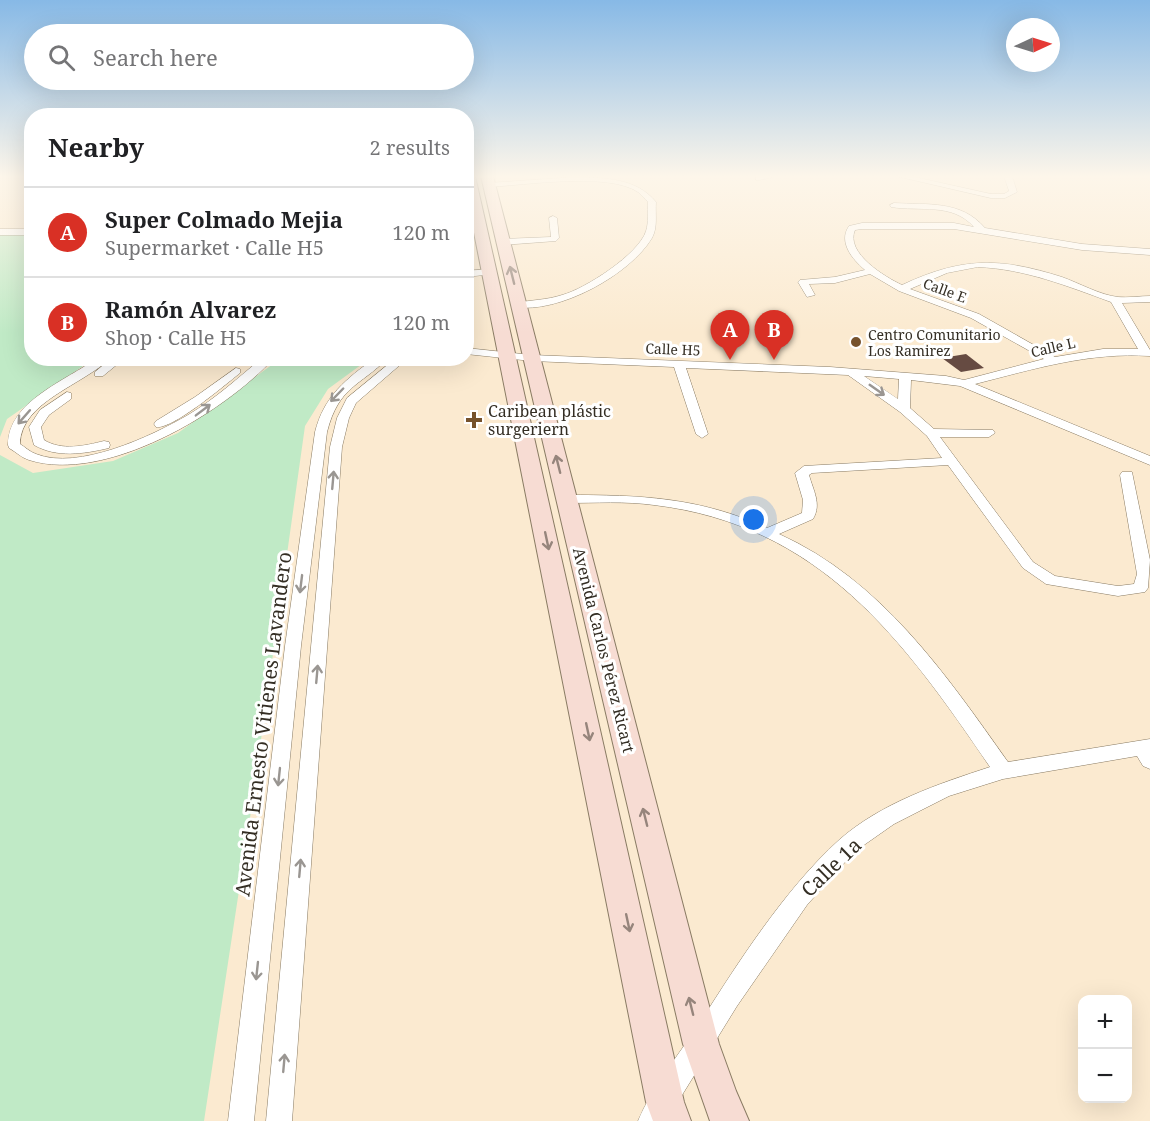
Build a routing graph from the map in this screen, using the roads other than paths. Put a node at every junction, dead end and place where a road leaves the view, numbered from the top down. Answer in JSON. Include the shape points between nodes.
{"nodes":[{"id":1,"x":480,"y":228,"type":"edge"},
{"id":2,"x":498,"y":228,"type":"edge"},
{"id":3,"x":554,"y":228,"type":"edge"},
{"id":4,"x":651,"y":228,"type":"edge"},
{"id":5,"x":852,"y":228,"type":"edge"},
{"id":6,"x":972,"y":228,"type":"edge"},
{"id":7,"x":981,"y":229,"type":"joint"},
{"id":8,"x":0,"y":230,"type":"edge"},
{"id":9,"x":24,"y":230,"type":"edge"},
{"id":10,"x":503,"y":242,"type":"junction"},
{"id":11,"x":1150,"y":252,"type":"edge"},
{"id":12,"x":870,"y":271,"type":"junction"},
{"id":13,"x":478,"y":273,"type":"edge"},
{"id":14,"x":902,"y":289,"type":"junction"},
{"id":15,"x":810,"y":295,"type":"dead end"},
{"id":16,"x":1150,"y":299,"type":"edge"},
{"id":17,"x":1115,"y":300,"type":"junction"},
{"id":18,"x":519,"y":305,"type":"junction"},
{"id":19,"x":474,"y":352,"type":"edge"},
{"id":20,"x":1147,"y":353,"type":"edge"},
{"id":21,"x":506,"y":355,"type":"junction"},
{"id":22,"x":532,"y":358,"type":"junction"},
{"id":23,"x":1055,"y":361,"type":"junction"},
{"id":24,"x":680,"y":364,"type":"junction"},
{"id":25,"x":93,"y":366,"type":"edge"},
{"id":26,"x":109,"y":366,"type":"edge"},
{"id":27,"x":242,"y":366,"type":"edge"},
{"id":28,"x":259,"y":366,"type":"edge"},
{"id":29,"x":373,"y":366,"type":"edge"},
{"id":30,"x":393,"y":366,"type":"edge"},
{"id":31,"x":849,"y":372,"type":"junction"},
{"id":32,"x":906,"y":376,"type":"junction"},
{"id":33,"x":964,"y":383,"type":"junction"},
{"id":34,"x":904,"y":409,"type":"junction"},
{"id":35,"x":931,"y":433,"type":"junction"},
{"id":36,"x":989,"y":433,"type":"dead end"},
{"id":37,"x":702,"y":434,"type":"dead end"},
{"id":38,"x":951,"y":461,"type":"junction"},
{"id":39,"x":1150,"y":461,"type":"edge"},
{"id":40,"x":1127,"y":475,"type":"dead end"},
{"id":41,"x":567,"y":499,"type":"junction"},
{"id":42,"x":768,"y":533,"type":"junction"},
{"id":43,"x":1147,"y":752,"type":"edge"},
{"id":44,"x":1003,"y":771,"type":"junction"},
{"id":45,"x":701,"y":1044,"type":"junction"},
{"id":46,"x":662,"y":1115,"type":"edge"},
{"id":47,"x":241,"y":1121,"type":"edge"},
{"id":48,"x":279,"y":1121,"type":"edge"},
{"id":49,"x":730,"y":1121,"type":"edge"}],
"edges":[{"from":1,"to":13,"type":"main road","name":"Avenida Carlos Pérez Ricart"},
{"from":2,"to":10,"type":"main road","name":"Avenida Carlos Pérez Ricart"},
{"from":3,"to":10,"type":"street","via":[[553,239]]},
{"from":4,"to":18,"type":"street","via":[[647,239],[631,255],[584,291]]},
{"from":5,"to":12,"type":"street","name":"Calle E","via":[[849,243]]},
{"from":6,"to":7,"type":"street","name":"Calle E"},
{"from":7,"to":11,"type":"street","via":[[1082,247]]},
{"from":8,"to":9,"type":"street"},
{"from":18,"to":10,"type":"main road","name":"Avenida Carlos Pérez Ricart","one_way":true},
{"from":12,"to":14,"type":"street","name":"Calle E"},
{"from":12,"to":15,"type":"street","via":[[835,280],[802,282]]},
{"from":13,"to":21,"type":"main road","name":"Avenida Carlos Pérez Ricart"},
{"from":14,"to":17,"type":"street","via":[[937,272],[961,266],[996,266],[1034,272]]},
{"from":14,"to":23,"type":"street","name":"Calle E","via":[[968,314]]},
{"from":16,"to":17,"type":"street"},
{"from":17,"to":20,"type":"street"},
{"from":18,"to":22,"type":"main road","name":"Avenida Carlos Pérez Ricart"},
{"from":19,"to":21,"type":"street","name":"Calle H5"},
{"from":20,"to":23,"type":"street","name":"Calle L","via":[[1083,355]]},
{"from":21,"to":22,"type":"street","name":"Calle H5"},
{"from":21,"to":46,"type":"main road","name":"Avenida Carlos Pérez Ricart","one_way":true},
{"from":22,"to":24,"type":"street","name":"Calle H5"},
{"from":41,"to":22,"type":"main road","name":"Avenida Carlos Pérez Ricart","one_way":true},
{"from":23,"to":33,"type":"street","name":"Calle L"},
{"from":24,"to":31,"type":"street","name":"Calle H5"},
{"from":24,"to":37,"type":"street"},
{"from":25,"to":28,"type":"street","one_way":true,"via":[[23,418],[14,434],[14,445],[22,454],[55,462],[122,450],[179,426]]},
{"from":26,"to":27,"type":"street","via":[[44,413],[34,427],[38,442],[45,447],[74,450],[136,434],[177,414]]},
{"from":29,"to":47,"type":"street","name":"Avenida Ernesto Vitienes Lavandero","one_way":true,"via":[[338,393],[325,413],[321,432],[293,646]]},
{"from":48,"to":30,"type":"street","one_way":true,"via":[[336,447],[351,401]]},
{"from":31,"to":32,"type":"street","name":"Calle H5"},
{"from":31,"to":34,"type":"street","one_way":true},
{"from":32,"to":33,"type":"street","name":"Calle H5"},
{"from":32,"to":34,"type":"street"},
{"from":33,"to":39,"type":"street","name":"Calle H5"},
{"from":34,"to":35,"type":"street"},
{"from":35,"to":36,"type":"street"},
{"from":35,"to":38,"type":"street"},
{"from":38,"to":40,"type":"street","via":[[1028,565],[1051,580],[1118,591],[1140,588],[1145,574]]},
{"from":38,"to":42,"type":"street","via":[[809,469],[802,473],[811,502],[808,516]]},
{"from":41,"to":42,"type":"street","via":[[673,504],[724,516]]},
{"from":45,"to":41,"type":"main road","name":"Avenida Carlos Pérez Ricart","one_way":true},
{"from":42,"to":44,"type":"street","via":[[804,550],[885,614],[945,686]]},
{"from":43,"to":44,"type":"street","name":"Calle 1a"},
{"from":44,"to":45,"type":"street","name":"Calle 1a","via":[[943,790],[887,818],[847,846],[799,898]]},
{"from":45,"to":46,"type":"street","name":"Calle 1a"},
{"from":45,"to":49,"type":"main road","name":"Avenida Carlos Pérez Ricart"}]}
